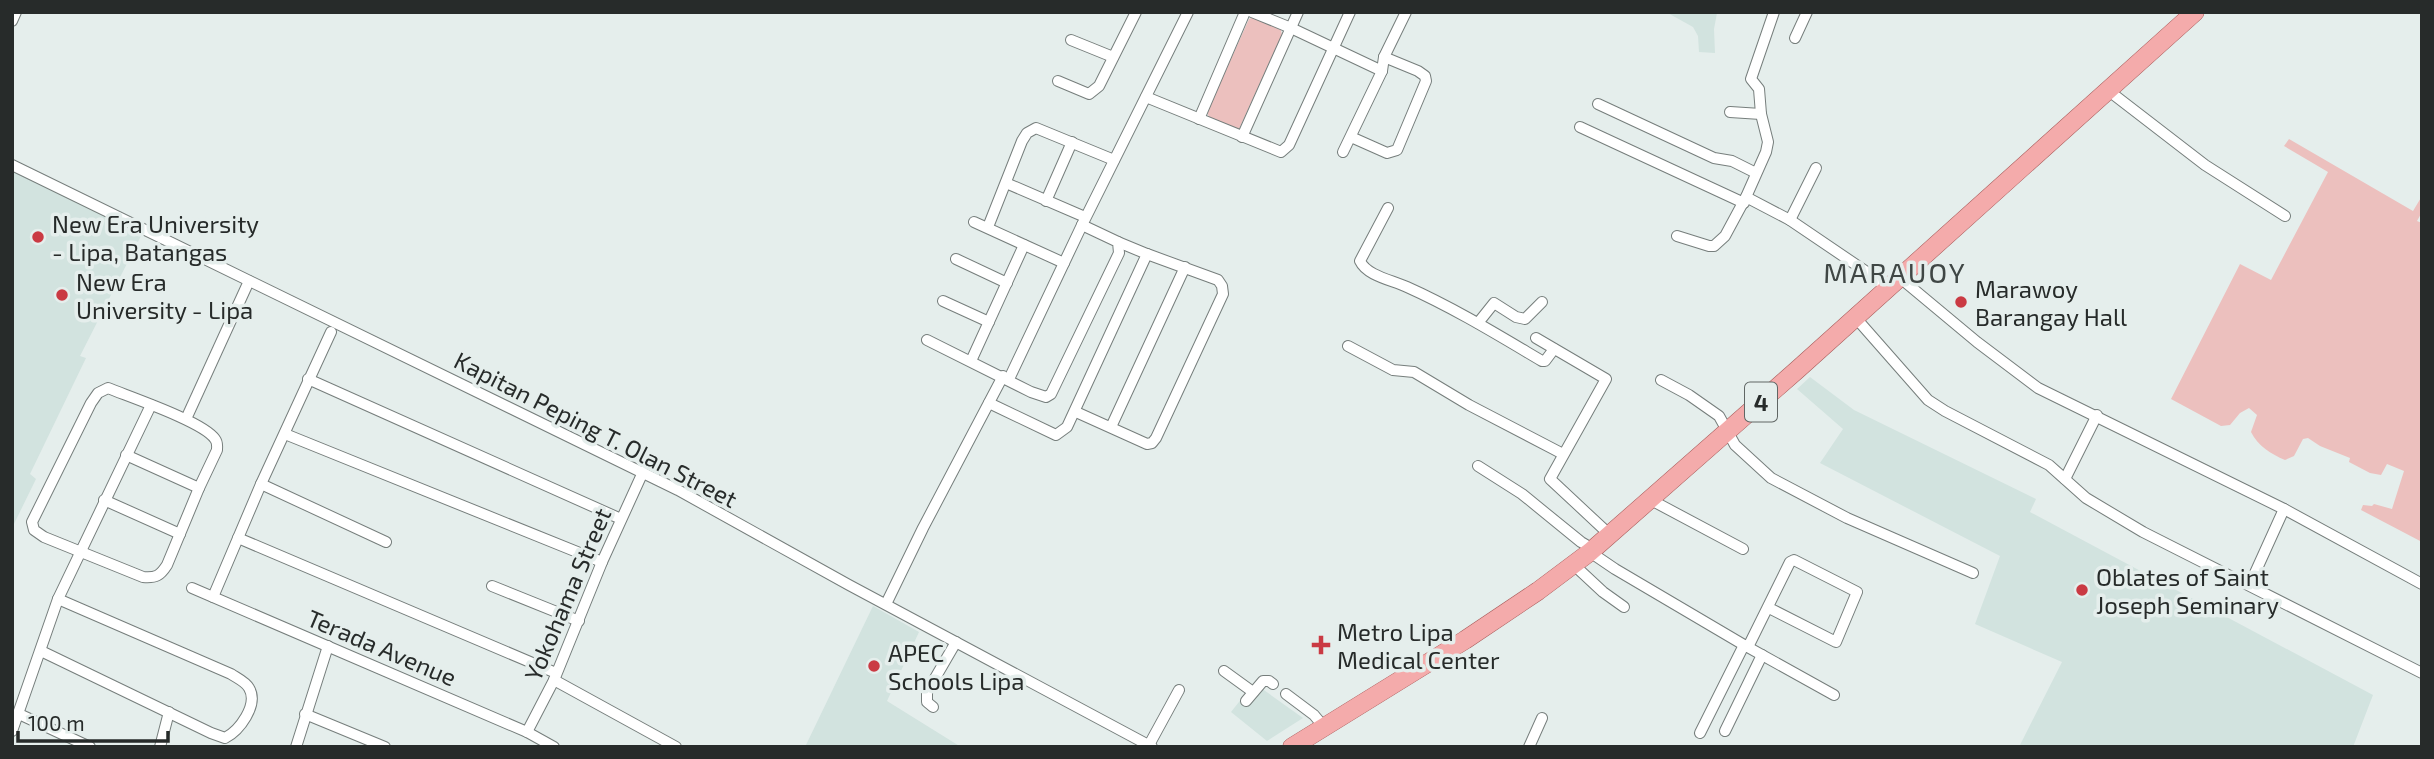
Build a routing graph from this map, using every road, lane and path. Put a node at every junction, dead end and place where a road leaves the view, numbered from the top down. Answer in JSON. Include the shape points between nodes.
{"nodes":[{"id":1,"x":15,"y":12,"type":"edge"},
{"id":2,"x":1188,"y":12,"type":"edge"},
{"id":3,"x":1245,"y":12,"type":"edge"},
{"id":4,"x":1252,"y":12,"type":"edge"},
{"id":5,"x":1298,"y":12,"type":"edge"},
{"id":6,"x":1350,"y":12,"type":"edge"},
{"id":7,"x":1406,"y":12,"type":"edge"},
{"id":8,"x":1774,"y":12,"type":"edge"},
{"id":9,"x":1807,"y":12,"type":"edge"},
{"id":10,"x":2195,"y":12,"type":"edge"},
{"id":11,"x":1132,"y":13,"type":"edge"},
{"id":12,"x":12,"y":21,"type":"edge"},
{"id":13,"x":1291,"y":27,"type":"junction"},
{"id":14,"x":1795,"y":38,"type":"dead end"},
{"id":15,"x":1071,"y":40,"type":"dead end"},
{"id":16,"x":1335,"y":47,"type":"junction"},
{"id":17,"x":1113,"y":57,"type":"junction"},
{"id":18,"x":1384,"y":57,"type":"junction"},
{"id":19,"x":1382,"y":71,"type":"junction"},
{"id":20,"x":1058,"y":81,"type":"dead end"},
{"id":21,"x":2109,"y":91,"type":"junction"},
{"id":22,"x":1146,"y":97,"type":"junction"},
{"id":23,"x":1598,"y":104,"type":"dead end"},
{"id":24,"x":1730,"y":112,"type":"dead end"},
{"id":25,"x":1761,"y":114,"type":"junction"},
{"id":26,"x":1199,"y":119,"type":"junction"},
{"id":27,"x":1580,"y":127,"type":"dead end"},
{"id":28,"x":1242,"y":136,"type":"junction"},
{"id":29,"x":1351,"y":137,"type":"junction"},
{"id":30,"x":1072,"y":142,"type":"junction"},
{"id":31,"x":1343,"y":152,"type":"dead end"},
{"id":32,"x":1114,"y":160,"type":"junction"},
{"id":33,"x":12,"y":166,"type":"edge"},
{"id":34,"x":1816,"y":168,"type":"dead end"},
{"id":35,"x":1756,"y":173,"type":"junction"},
{"id":36,"x":1006,"y":183,"type":"junction"},
{"id":37,"x":1745,"y":200,"type":"junction"},
{"id":38,"x":1046,"y":201,"type":"junction"},
{"id":39,"x":1388,"y":208,"type":"dead end"},
{"id":40,"x":2285,"y":216,"type":"dead end"},
{"id":41,"x":1790,"y":220,"type":"junction"},
{"id":42,"x":1084,"y":221,"type":"junction"},
{"id":43,"x":974,"y":222,"type":"dead end"},
{"id":44,"x":988,"y":227,"type":"junction"},
{"id":45,"x":1677,"y":236,"type":"dead end"},
{"id":46,"x":1118,"y":242,"type":"junction"},
{"id":47,"x":1024,"y":245,"type":"junction"},
{"id":48,"x":1147,"y":254,"type":"junction"},
{"id":49,"x":956,"y":259,"type":"dead end"},
{"id":50,"x":1064,"y":263,"type":"junction"},
{"id":51,"x":1185,"y":267,"type":"junction"},
{"id":52,"x":249,"y":281,"type":"junction"},
{"id":53,"x":1007,"y":283,"type":"junction"},
{"id":54,"x":1893,"y":283,"type":"junction"},
{"id":55,"x":943,"y":301,"type":"dead end"},
{"id":56,"x":1542,"y":302,"type":"dead end"},
{"id":57,"x":1855,"y":317,"type":"junction"},
{"id":58,"x":989,"y":322,"type":"junction"},
{"id":59,"x":1478,"y":323,"type":"junction"},
{"id":60,"x":331,"y":332,"type":"dead end"},
{"id":61,"x":1536,"y":338,"type":"dead end"},
{"id":62,"x":927,"y":341,"type":"dead end"},
{"id":63,"x":1349,"y":346,"type":"dead end"},
{"id":64,"x":1554,"y":349,"type":"junction"},
{"id":65,"x":971,"y":361,"type":"junction"},
{"id":66,"x":1006,"y":378,"type":"junction"},
{"id":67,"x":308,"y":379,"type":"junction"},
{"id":68,"x":1661,"y":380,"type":"dead end"},
{"id":69,"x":989,"y":402,"type":"junction"},
{"id":70,"x":151,"y":405,"type":"junction"},
{"id":71,"x":1076,"y":412,"type":"junction"},
{"id":72,"x":2098,"y":415,"type":"junction"},
{"id":73,"x":186,"y":419,"type":"junction"},
{"id":74,"x":1111,"y":427,"type":"junction"},
{"id":75,"x":1729,"y":431,"type":"junction"},
{"id":76,"x":285,"y":434,"type":"junction"},
{"id":77,"x":1563,"y":454,"type":"junction"},
{"id":78,"x":127,"y":455,"type":"junction"},
{"id":79,"x":1478,"y":466,"type":"dead end"},
{"id":80,"x":643,"y":472,"type":"junction"},
{"id":81,"x":2065,"y":478,"type":"junction"},
{"id":82,"x":261,"y":484,"type":"junction"},
{"id":83,"x":199,"y":488,"type":"junction"},
{"id":84,"x":104,"y":500,"type":"junction"},
{"id":85,"x":1651,"y":500,"type":"junction"},
{"id":86,"x":2284,"y":509,"type":"junction"},
{"id":87,"x":621,"y":519,"type":"junction"},
{"id":88,"x":180,"y":534,"type":"junction"},
{"id":89,"x":1610,"y":535,"type":"junction"},
{"id":90,"x":238,"y":538,"type":"junction"},
{"id":91,"x":386,"y":542,"type":"dead end"},
{"id":92,"x":1743,"y":549,"type":"dead end"},
{"id":93,"x":1591,"y":550,"type":"junction"},
{"id":94,"x":80,"y":551,"type":"junction"},
{"id":95,"x":602,"y":562,"type":"junction"},
{"id":96,"x":1574,"y":565,"type":"junction"},
{"id":97,"x":1973,"y":573,"type":"dead end"},
{"id":98,"x":2250,"y":584,"type":"junction"},
{"id":99,"x":2422,"y":584,"type":"edge"},
{"id":100,"x":492,"y":586,"type":"dead end"},
{"id":101,"x":192,"y":588,"type":"dead end"},
{"id":102,"x":213,"y":597,"type":"junction"},
{"id":103,"x":58,"y":599,"type":"junction"},
{"id":104,"x":886,"y":604,"type":"junction"},
{"id":105,"x":1624,"y":607,"type":"dead end"},
{"id":106,"x":1769,"y":608,"type":"junction"},
{"id":107,"x":579,"y":621,"type":"junction"},
{"id":108,"x":956,"y":642,"type":"junction"},
{"id":109,"x":328,"y":646,"type":"junction"},
{"id":110,"x":1746,"y":646,"type":"junction"},
{"id":111,"x":41,"y":651,"type":"junction"},
{"id":112,"x":1762,"y":655,"type":"junction"},
{"id":113,"x":1224,"y":671,"type":"dead end"},
{"id":114,"x":2422,"y":673,"type":"edge"},
{"id":115,"x":555,"y":676,"type":"junction"},
{"id":116,"x":1273,"y":684,"type":"dead end"},
{"id":117,"x":1179,"y":690,"type":"dead end"},
{"id":118,"x":1286,"y":694,"type":"dead end"},
{"id":119,"x":1834,"y":695,"type":"dead end"},
{"id":120,"x":933,"y":707,"type":"dead end"},
{"id":121,"x":169,"y":712,"type":"junction"},
{"id":122,"x":19,"y":714,"type":"junction"},
{"id":123,"x":305,"y":714,"type":"junction"},
{"id":124,"x":1542,"y":718,"type":"dead end"},
{"id":125,"x":1324,"y":727,"type":"junction"},
{"id":126,"x":12,"y":731,"type":"edge"},
{"id":127,"x":1725,"y":731,"type":"dead end"},
{"id":128,"x":527,"y":732,"type":"junction"},
{"id":129,"x":1700,"y":733,"type":"dead end"},
{"id":130,"x":66,"y":742,"type":"edge"},
{"id":131,"x":1151,"y":746,"type":"edge"},
{"id":132,"x":90,"y":747,"type":"edge"},
{"id":133,"x":160,"y":747,"type":"edge"},
{"id":134,"x":296,"y":747,"type":"edge"},
{"id":135,"x":385,"y":747,"type":"edge"},
{"id":136,"x":554,"y":747,"type":"edge"},
{"id":137,"x":676,"y":747,"type":"edge"},
{"id":138,"x":1292,"y":747,"type":"edge"},
{"id":139,"x":1530,"y":747,"type":"edge"}],
"edges":[{"from":1,"to":12,"type":"street"},
{"from":2,"to":22,"type":"street"},
{"from":3,"to":26,"type":"street"},
{"from":4,"to":13,"type":"street"},
{"from":5,"to":13,"type":"street"},
{"from":6,"to":16,"type":"street"},
{"from":7,"to":18,"type":"street"},
{"from":8,"to":25,"type":"street","via":[[1751,76],[1759,89]]},
{"from":9,"to":14,"type":"street"},
{"from":10,"to":21,"type":"main road","number":"4"},
{"from":11,"to":17,"type":"street"},
{"from":13,"to":16,"type":"street"},
{"from":13,"to":28,"type":"street"},
{"from":15,"to":17,"type":"street"},
{"from":16,"to":19,"type":"street"},
{"from":16,"to":28,"type":"street","via":[[1286,149],[1277,151]]},
{"from":17,"to":20,"type":"street","via":[[1094,92]]},
{"from":18,"to":19,"type":"street"},
{"from":18,"to":29,"type":"street","via":[[1418,71],[1426,81],[1397,150],[1387,153]]},
{"from":19,"to":29,"type":"street"},
{"from":21,"to":40,"type":"street","via":[[2205,165]]},
{"from":21,"to":54,"type":"main road","number":"4"},
{"from":22,"to":26,"type":"street"},
{"from":22,"to":32,"type":"street"},
{"from":23,"to":35,"type":"street"},
{"from":24,"to":25,"type":"street"},
{"from":25,"to":35,"type":"street","via":[[1768,142]]},
{"from":26,"to":28,"type":"street"},
{"from":27,"to":37,"type":"street"},
{"from":29,"to":31,"type":"street"},
{"from":30,"to":32,"type":"street"},
{"from":30,"to":36,"type":"street","via":[[1036,128],[1027,133]]},
{"from":30,"to":38,"type":"street"},
{"from":32,"to":42,"type":"street"},
{"from":33,"to":52,"type":"street","name":"Kapitan Peping T. Olan Street"},
{"from":34,"to":41,"type":"street"},
{"from":35,"to":37,"type":"street"},
{"from":36,"to":38,"type":"street"},
{"from":36,"to":44,"type":"street"},
{"from":37,"to":41,"type":"street"},
{"from":37,"to":45,"type":"street","via":[[1725,236],[1714,246]]},
{"from":38,"to":42,"type":"street"},
{"from":39,"to":59,"type":"street","via":[[1361,265]]},
{"from":41,"to":54,"type":"street","via":[[1877,279]]},
{"from":42,"to":46,"type":"street"},
{"from":42,"to":50,"type":"street"},
{"from":43,"to":44,"type":"street"},
{"from":44,"to":47,"type":"street"},
{"from":46,"to":48,"type":"street"},
{"from":46,"to":66,"type":"street","via":[[1119,253],[1051,394],[1046,397]]},
{"from":47,"to":50,"type":"street"},
{"from":47,"to":53,"type":"street"},
{"from":48,"to":51,"type":"street"},
{"from":48,"to":71,"type":"street"},
{"from":49,"to":53,"type":"street"},
{"from":50,"to":66,"type":"street"},
{"from":51,"to":74,"type":"street"},
{"from":51,"to":74,"type":"street","via":[[1218,280],[1223,294],[1152,443]]},
{"from":52,"to":73,"type":"street"},
{"from":52,"to":80,"type":"street","name":"Kapitan Peping T. Olan Street"},
{"from":53,"to":58,"type":"street"},
{"from":54,"to":57,"type":"main road","number":"4"},
{"from":54,"to":72,"type":"street","via":[[2038,387]]},
{"from":55,"to":58,"type":"street"},
{"from":56,"to":59,"type":"street","via":[[1525,319],[1494,303]]},
{"from":57,"to":75,"type":"main road","number":"4"},
{"from":57,"to":81,"type":"street","via":[[1928,400]]},
{"from":58,"to":65,"type":"street"},
{"from":59,"to":64,"type":"street","via":[[1542,361]]},
{"from":60,"to":67,"type":"street"},
{"from":61,"to":64,"type":"street"},
{"from":62,"to":65,"type":"street"},
{"from":63,"to":77,"type":"street","via":[[1393,370],[1414,372]]},
{"from":64,"to":77,"type":"street","via":[[1606,379]]},
{"from":65,"to":66,"type":"street"},
{"from":66,"to":69,"type":"street"},
{"from":67,"to":76,"type":"street"},
{"from":67,"to":87,"type":"street"},
{"from":68,"to":75,"type":"street","via":[[1719,416]]},
{"from":69,"to":71,"type":"street","via":[[1056,435],[1067,428]]},
{"from":69,"to":104,"type":"street"},
{"from":70,"to":73,"type":"street"},
{"from":70,"to":78,"type":"street"},
{"from":70,"to":94,"type":"street","via":[[108,388],[98,393],[32,522],[44,537]]},
{"from":71,"to":74,"type":"street"},
{"from":72,"to":81,"type":"street"},
{"from":72,"to":86,"type":"street"},
{"from":73,"to":83,"type":"street","via":[[217,444]]},
{"from":75,"to":85,"type":"main road","number":"4"},
{"from":75,"to":97,"type":"street","via":[[1735,445],[1771,478],[1847,519]]},
{"from":76,"to":82,"type":"street"},
{"from":76,"to":95,"type":"street"},
{"from":77,"to":89,"type":"street","via":[[1550,479]]},
{"from":78,"to":83,"type":"street"},
{"from":78,"to":84,"type":"street"},
{"from":79,"to":93,"type":"street","via":[[1522,494]]},
{"from":80,"to":87,"type":"street","name":"Yokohama Street"},
{"from":80,"to":104,"type":"street","name":"Kapitan Peping T. Olan Street"},
{"from":81,"to":98,"type":"street","via":[[2086,498],[2143,532]]},
{"from":82,"to":90,"type":"street"},
{"from":82,"to":91,"type":"street"},
{"from":83,"to":88,"type":"street"},
{"from":84,"to":88,"type":"street"},
{"from":84,"to":94,"type":"street"},
{"from":85,"to":89,"type":"main road","number":"4"},
{"from":85,"to":92,"type":"street"},
{"from":86,"to":98,"type":"street"},
{"from":86,"to":99,"type":"street"},
{"from":87,"to":95,"type":"street","name":"Yokohama Street"},
{"from":88,"to":94,"type":"street","via":[[167,565],[153,578]]},
{"from":89,"to":93,"type":"main road","number":"4"},
{"from":90,"to":102,"type":"street"},
{"from":90,"to":115,"type":"street"},
{"from":93,"to":96,"type":"main road","number":"4"},
{"from":93,"to":110,"type":"street","via":[[1615,569]]},
{"from":94,"to":103,"type":"street"},
{"from":95,"to":107,"type":"street","name":"Yokohama Street"},
{"from":96,"to":105,"type":"street"},
{"from":96,"to":125,"type":"main road","number":"4","via":[[1465,640]]},
{"from":98,"to":114,"type":"street"},
{"from":100,"to":107,"type":"street"},
{"from":101,"to":102,"type":"street","name":"Terada Avenue"},
{"from":102,"to":109,"type":"street","name":"Terada Avenue"},
{"from":103,"to":111,"type":"street"},
{"from":103,"to":121,"type":"street","via":[[231,674],[250,689],[252,700],[242,722],[225,737]]},
{"from":104,"to":108,"type":"street","name":"Kapitan Peping T. Olan Street"},
{"from":106,"to":106,"type":"street","via":[[1794,560],[1857,592],[1836,642]]},
{"from":106,"to":110,"type":"street"},
{"from":107,"to":115,"type":"street","name":"Yokohama Street"},
{"from":108,"to":120,"type":"street","via":[[927,692],[927,702]]},
{"from":108,"to":131,"type":"street","name":"Kapitan Peping T. Olan Street"},
{"from":109,"to":123,"type":"street"},
{"from":109,"to":128,"type":"street","name":"Terada Avenue"},
{"from":110,"to":112,"type":"street"},
{"from":110,"to":129,"type":"street"},
{"from":111,"to":121,"type":"street"},
{"from":111,"to":122,"type":"street"},
{"from":112,"to":119,"type":"street"},
{"from":112,"to":127,"type":"street"},
{"from":113,"to":116,"type":"street","via":[[1250,697],[1263,681]]},
{"from":115,"to":128,"type":"street","name":"Yokohama Street"},
{"from":115,"to":137,"type":"street"},
{"from":117,"to":131,"type":"street"},
{"from":118,"to":125,"type":"street"},
{"from":121,"to":133,"type":"street"},
{"from":122,"to":126,"type":"street"},
{"from":122,"to":130,"type":"street"},
{"from":123,"to":134,"type":"street"},
{"from":123,"to":135,"type":"street"},
{"from":124,"to":139,"type":"street"},
{"from":125,"to":138,"type":"main road","number":"4"},
{"from":128,"to":136,"type":"street","name":"Terada Avenue"},
{"from":130,"to":132,"type":"street"}]}
